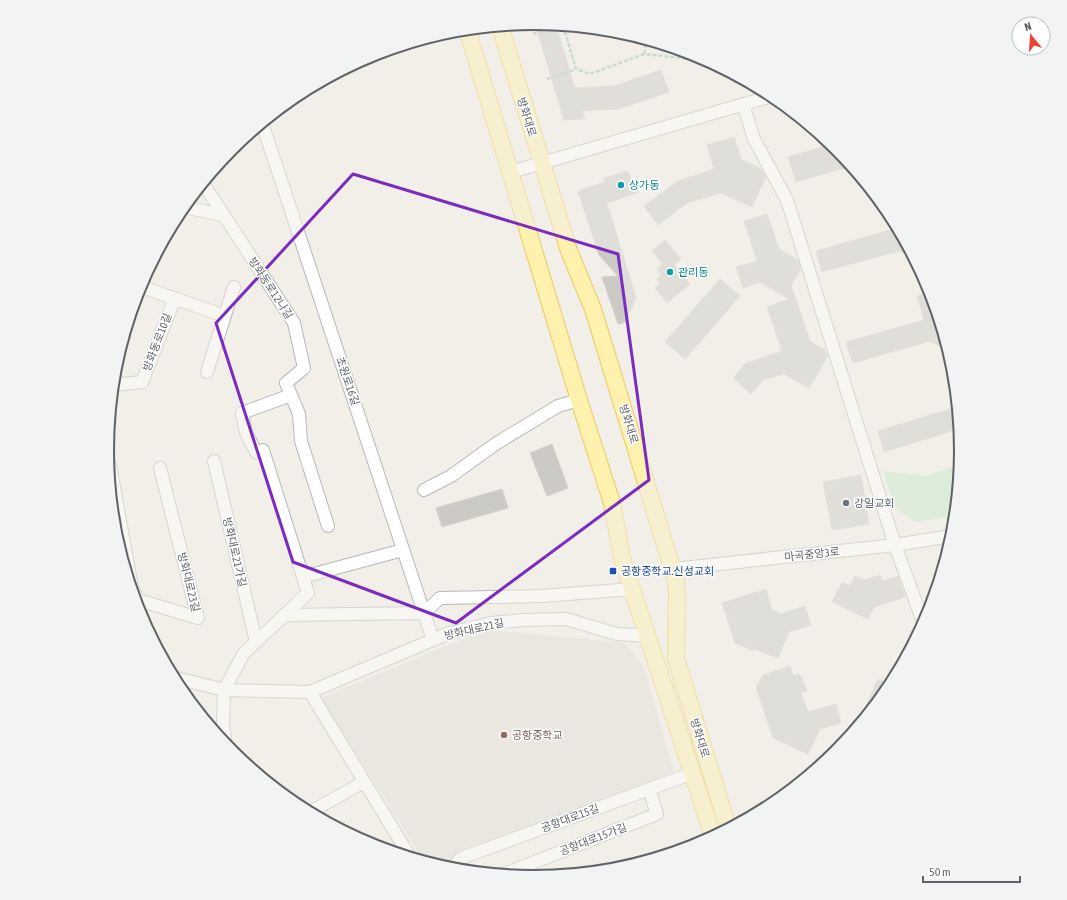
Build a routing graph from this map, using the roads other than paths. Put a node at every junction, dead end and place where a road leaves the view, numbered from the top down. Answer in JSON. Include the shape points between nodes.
{"nodes":[{"id":1,"x":502,"y":31,"type":"edge"},
{"id":2,"x":470,"y":35,"type":"edge"},
{"id":3,"x":763,"y":98,"type":"edge"},
{"id":4,"x":743,"y":104,"type":"junction"},
{"id":5,"x":264,"y":128,"type":"edge"},
{"id":6,"x":541,"y":164,"type":"junction"},
{"id":7,"x":511,"y":172,"type":"junction"},
{"id":8,"x":206,"y":187,"type":"edge"},
{"id":9,"x":189,"y":209,"type":"edge"},
{"id":10,"x":223,"y":215,"type":"junction"},
{"id":11,"x":234,"y":287,"type":"dead end"},
{"id":12,"x":145,"y":288,"type":"edge"},
{"id":13,"x":175,"y":298,"type":"junction"},
{"id":14,"x":225,"y":316,"type":"junction"},
{"id":15,"x":207,"y":372,"type":"dead end"},
{"id":16,"x":119,"y":384,"type":"edge"},
{"id":17,"x":291,"y":395,"type":"junction"},
{"id":18,"x":579,"y":400,"type":"junction"},
{"id":19,"x":214,"y":462,"type":"dead end"},
{"id":20,"x":160,"y":468,"type":"dead end"},
{"id":21,"x":424,"y":490,"type":"dead end"},
{"id":22,"x":117,"y":502,"type":"edge"},
{"id":23,"x":328,"y":526,"type":"dead end"},
{"id":24,"x":122,"y":534,"type":"edge"},
{"id":25,"x":944,"y":537,"type":"edge"},
{"id":26,"x":895,"y":545,"type":"junction"},
{"id":27,"x":403,"y":550,"type":"junction"},
{"id":28,"x":673,"y":569,"type":"junction"},
{"id":29,"x":303,"y":577,"type":"junction"},
{"id":30,"x":632,"y":589,"type":"junction"},
{"id":31,"x":142,"y":601,"type":"edge"},
{"id":32,"x":424,"y":613,"type":"junction"},
{"id":33,"x":284,"y":615,"type":"junction"},
{"id":34,"x":920,"y":615,"type":"edge"},
{"id":35,"x":647,"y":636,"type":"junction"},
{"id":36,"x":433,"y":640,"type":"junction"},
{"id":37,"x":256,"y":642,"type":"junction"},
{"id":38,"x":182,"y":679,"type":"edge"},
{"id":39,"x":224,"y":690,"type":"junction"},
{"id":40,"x":310,"y":692,"type":"junction"},
{"id":41,"x":224,"y":734,"type":"edge"},
{"id":42,"x":693,"y":773,"type":"junction"},
{"id":43,"x":364,"y":782,"type":"junction"},
{"id":44,"x":648,"y":789,"type":"junction"},
{"id":45,"x":315,"y":809,"type":"edge"},
{"id":46,"x":726,"y":823,"type":"edge"},
{"id":47,"x":711,"y":830,"type":"edge"},
{"id":48,"x":406,"y":850,"type":"edge"},
{"id":49,"x":457,"y":863,"type":"edge"},
{"id":50,"x":516,"y":869,"type":"edge"}],
"edges":[{"from":1,"to":6,"type":"main road","name":"방화대로"},
{"from":2,"to":7,"type":"main road","name":"방화대로"},
{"from":3,"to":4,"type":"street"},
{"from":4,"to":6,"type":"street"},
{"from":4,"to":26,"type":"street","via":[[754,139],[787,200]]},
{"from":5,"to":27,"type":"street","name":"초원로16길"},
{"from":6,"to":7,"type":"street"},
{"from":6,"to":28,"type":"main road","name":"방화대로","via":[[570,252],[593,309]]},
{"from":7,"to":18,"type":"main road","name":"방화대로"},
{"from":8,"to":10,"type":"street","name":"방화동로12나길"},
{"from":9,"to":10,"type":"street"},
{"from":10,"to":17,"type":"street","name":"방화동로12나길","via":[[294,323],[304,368],[286,384]]},
{"from":11,"to":14,"type":"street"},
{"from":12,"to":13,"type":"street","name":"방화동로10길"},
{"from":13,"to":14,"type":"street","name":"방화동로10길"},
{"from":13,"to":16,"type":"street","name":"방화동로10길","via":[[142,382]]},
{"from":14,"to":15,"type":"street"},
{"from":17,"to":23,"type":"street","name":"방화동로12나길","via":[[299,414],[301,441]]},
{"from":17,"to":29,"type":"street","via":[[242,413],[246,433],[260,451]]},
{"from":18,"to":21,"type":"street","via":[[558,406],[497,443],[451,476]]},
{"from":18,"to":30,"type":"main road","name":"방화대로","via":[[612,503],[622,558]]},
{"from":19,"to":37,"type":"street","name":"방화대로21가길"},
{"from":20,"to":31,"type":"street","name":"방화대로23길","via":[[198,618]]},
{"from":22,"to":24,"type":"street","name":"방화대로23길"},
{"from":25,"to":26,"type":"street","name":"마곡중앙3로"},
{"from":26,"to":28,"type":"street","name":"마곡중앙3로"},
{"from":26,"to":34,"type":"street"},
{"from":27,"to":29,"type":"street"},
{"from":27,"to":32,"type":"street","name":"초원로16길"},
{"from":28,"to":46,"type":"main road","name":"방화대로","via":[[677,593],[676,658]]},
{"from":29,"to":33,"type":"street","via":[[308,593]]},
{"from":30,"to":32,"type":"street","via":[[542,596],[440,598]]},
{"from":30,"to":35,"type":"main road","name":"방화대로"},
{"from":32,"to":33,"type":"street"},
{"from":32,"to":36,"type":"street","name":"초원로16길"},
{"from":33,"to":37,"type":"street"},
{"from":35,"to":36,"type":"street","name":"방화대로21길","via":[[617,634],[566,620],[523,620],[449,633]]},
{"from":35,"to":42,"type":"main road","name":"방화대로"},
{"from":36,"to":40,"type":"street","name":"방화대로21길"},
{"from":37,"to":39,"type":"street","via":[[244,653]]},
{"from":38,"to":39,"type":"street","name":"방화대로21길"},
{"from":39,"to":40,"type":"street","name":"방화대로21길"},
{"from":39,"to":41,"type":"street"},
{"from":40,"to":43,"type":"street"},
{"from":42,"to":44,"type":"street","name":"공항대로15길"},
{"from":42,"to":47,"type":"main road","name":"방화대로"},
{"from":43,"to":45,"type":"street"},
{"from":43,"to":48,"type":"street"},
{"from":44,"to":49,"type":"street","name":"공항대로15길","via":[[461,858]]},
{"from":44,"to":50,"type":"street","name":"공항대로15가길","via":[[657,814]]}]}
